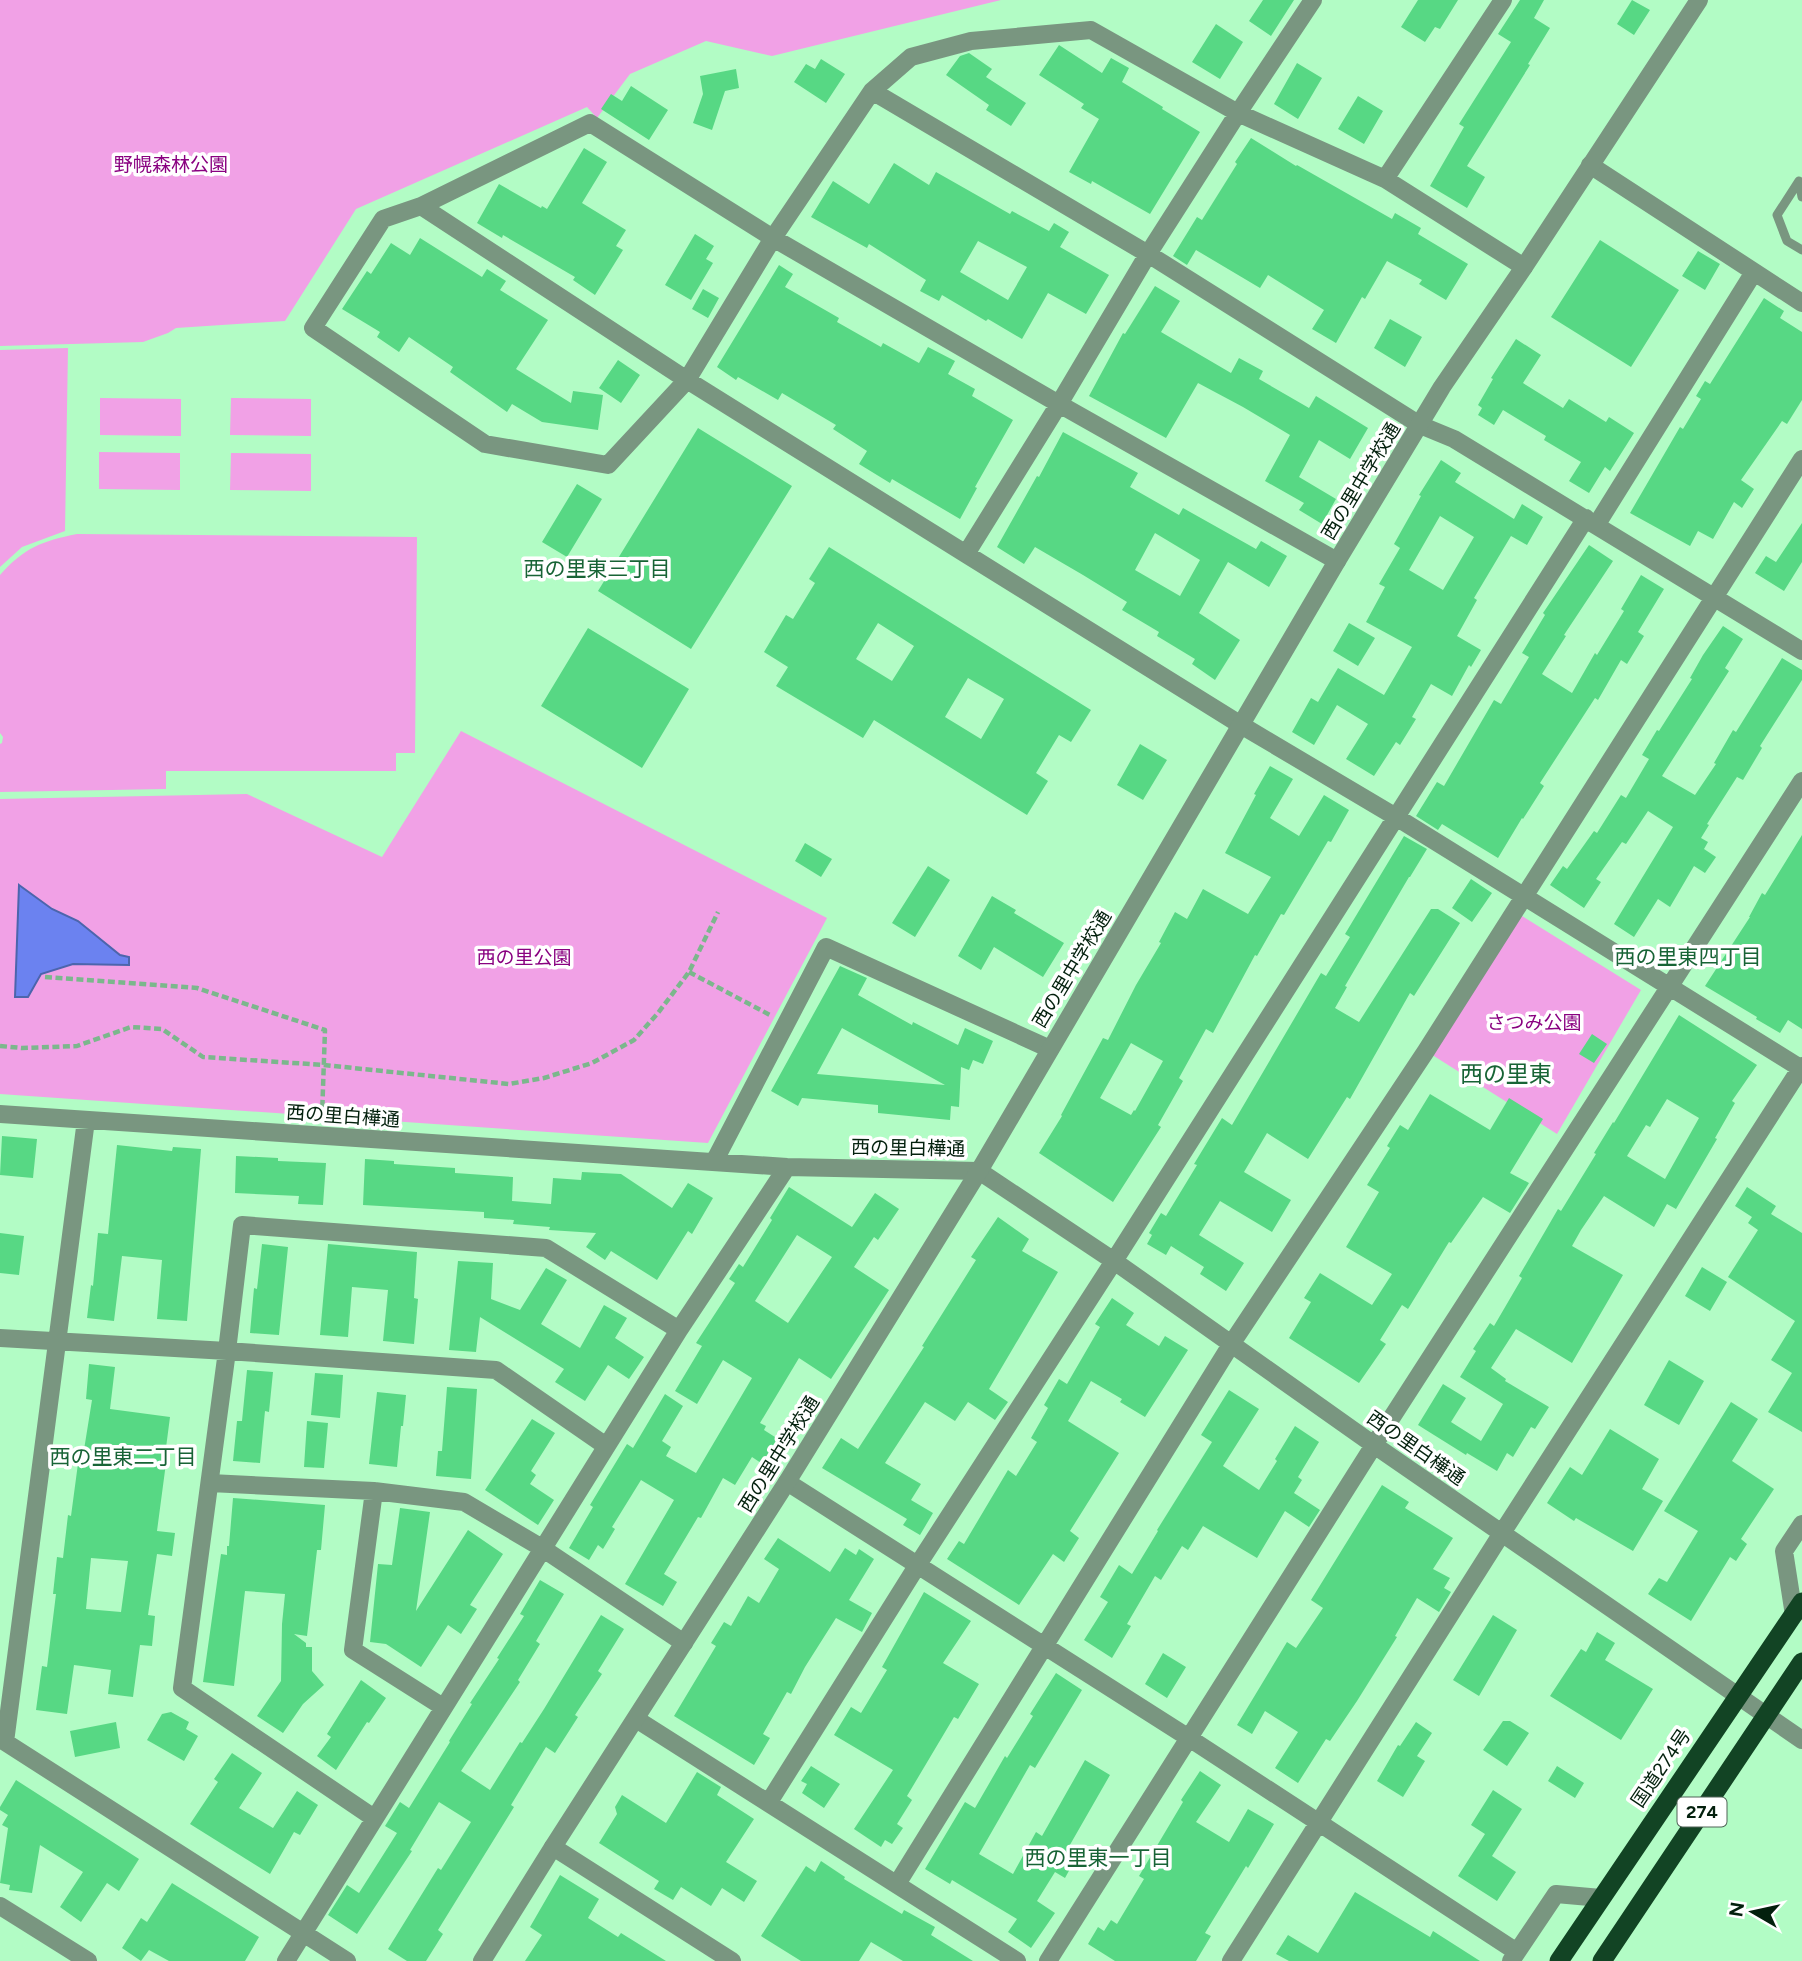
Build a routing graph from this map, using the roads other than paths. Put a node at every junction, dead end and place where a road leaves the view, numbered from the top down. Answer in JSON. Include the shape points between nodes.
{"nodes":[{"id":1,"x":1313,"y":0,"type":"edge"},
{"id":2,"x":1503,"y":0,"type":"edge"},
{"id":3,"x":1699,"y":0,"type":"edge"},
{"id":4,"x":872,"y":90,"type":"junction"},
{"id":5,"x":1238,"y":113,"type":"junction"},
{"id":6,"x":1590,"y":165,"type":"junction"},
{"id":7,"x":1385,"y":179,"type":"junction"},
{"id":8,"x":1801,"y":179,"type":"edge"},
{"id":9,"x":1802,"y":197,"type":"edge"},
{"id":10,"x":421,"y":206,"type":"junction"},
{"id":11,"x":773,"y":238,"type":"junction"},
{"id":12,"x":1802,"y":250,"type":"edge"},
{"id":13,"x":1148,"y":254,"type":"junction"},
{"id":14,"x":1524,"y":267,"type":"junction"},
{"id":15,"x":1755,"y":272,"type":"junction"},
{"id":16,"x":1802,"y":303,"type":"edge"},
{"id":17,"x":687,"y":380,"type":"junction"},
{"id":18,"x":1059,"y":404,"type":"junction"},
{"id":19,"x":1420,"y":425,"type":"junction"},
{"id":20,"x":1802,"y":459,"type":"edge"},
{"id":21,"x":1592,"y":521,"type":"junction"},
{"id":22,"x":966,"y":554,"type":"junction"},
{"id":23,"x":1337,"y":561,"type":"junction"},
{"id":24,"x":1715,"y":598,"type":"junction"},
{"id":25,"x":1802,"y":651,"type":"edge"},
{"id":26,"x":1241,"y":725,"type":"junction"},
{"id":27,"x":1802,"y":781,"type":"edge"},
{"id":28,"x":1396,"y":817,"type":"junction"},
{"id":29,"x":1523,"y":896,"type":"junction"},
{"id":30,"x":1669,"y":987,"type":"junction"},
{"id":31,"x":1050,"y":1048,"type":"junction"},
{"id":32,"x":1802,"y":1068,"type":"edge"},
{"id":33,"x":0,"y":1114,"type":"edge"},
{"id":34,"x":86,"y":1120,"type":"junction"},
{"id":35,"x":715,"y":1162,"type":"junction"},
{"id":36,"x":788,"y":1167,"type":"junction"},
{"id":37,"x":979,"y":1171,"type":"junction"},
{"id":38,"x":1114,"y":1261,"type":"junction"},
{"id":39,"x":679,"y":1330,"type":"junction"},
{"id":40,"x":0,"y":1338,"type":"edge"},
{"id":41,"x":58,"y":1342,"type":"junction"},
{"id":42,"x":1231,"y":1343,"type":"junction"},
{"id":43,"x":228,"y":1351,"type":"junction"},
{"id":44,"x":1374,"y":1445,"type":"junction"},
{"id":45,"x":606,"y":1446,"type":"junction"},
{"id":46,"x":787,"y":1482,"type":"junction"},
{"id":47,"x":210,"y":1483,"type":"junction"},
{"id":48,"x":374,"y":1491,"type":"junction"},
{"id":49,"x":1802,"y":1524,"type":"edge"},
{"id":50,"x":1502,"y":1533,"type":"junction"},
{"id":51,"x":542,"y":1548,"type":"junction"},
{"id":52,"x":917,"y":1566,"type":"junction"},
{"id":53,"x":1798,"y":1609,"type":"edge"},
{"id":54,"x":684,"y":1643,"type":"junction"},
{"id":55,"x":1043,"y":1646,"type":"junction"},
{"id":56,"x":1802,"y":1662,"type":"edge"},
{"id":57,"x":1737,"y":1697,"type":"junction"},
{"id":58,"x":443,"y":1707,"type":"junction"},
{"id":59,"x":1767,"y":1716,"type":"junction"},
{"id":60,"x":636,"y":1719,"type":"junction"},
{"id":61,"x":1189,"y":1738,"type":"junction"},
{"id":62,"x":1802,"y":1740,"type":"edge"},
{"id":63,"x":3,"y":1743,"type":"edge"},
{"id":64,"x":769,"y":1802,"type":"junction"},
{"id":65,"x":374,"y":1818,"type":"junction"},
{"id":66,"x":1318,"y":1822,"type":"junction"},
{"id":67,"x":553,"y":1847,"type":"junction"},
{"id":68,"x":897,"y":1884,"type":"junction"},
{"id":69,"x":1601,"y":1898,"type":"junction"},
{"id":70,"x":0,"y":1906,"type":"edge"},
{"id":71,"x":303,"y":1933,"type":"junction"},
{"id":72,"x":1514,"y":1956,"type":"edge"},
{"id":73,"x":88,"y":1961,"type":"edge"},
{"id":74,"x":286,"y":1961,"type":"edge"},
{"id":75,"x":347,"y":1961,"type":"edge"},
{"id":76,"x":482,"y":1961,"type":"edge"},
{"id":77,"x":733,"y":1961,"type":"edge"},
{"id":78,"x":1017,"y":1961,"type":"edge"},
{"id":79,"x":1048,"y":1961,"type":"edge"},
{"id":80,"x":1231,"y":1961,"type":"edge"},
{"id":81,"x":1559,"y":1961,"type":"edge"},
{"id":82,"x":1602,"y":1961,"type":"edge"}],
"edges":[{"from":1,"to":5,"type":"street"},
{"from":2,"to":7,"type":"street"},
{"from":3,"to":6,"type":"street","name":"西の里中学校通"},
{"from":4,"to":5,"type":"street","via":[[911,57],[971,41],[1091,30]]},
{"from":4,"to":11,"type":"street"},
{"from":4,"to":13,"type":"street"},
{"from":5,"to":7,"type":"street"},
{"from":5,"to":13,"type":"street"},
{"from":6,"to":14,"type":"street","name":"西の里中学校通"},
{"from":6,"to":15,"type":"street"},
{"from":7,"to":14,"type":"street"},
{"from":8,"to":9,"type":"lane"},
{"from":8,"to":12,"type":"lane","via":[[1777,215],[1787,241]]},
{"from":10,"to":11,"type":"street","via":[[590,124]]},
{"from":10,"to":17,"type":"street"},
{"from":10,"to":17,"type":"street","via":[[383,219],[313,328],[485,444],[608,465]]},
{"from":11,"to":17,"type":"street"},
{"from":11,"to":18,"type":"street"},
{"from":13,"to":18,"type":"street"},
{"from":13,"to":19,"type":"street"},
{"from":14,"to":19,"type":"street","name":"西の里中学校通"},
{"from":15,"to":16,"type":"street"},
{"from":15,"to":21,"type":"street"},
{"from":17,"to":22,"type":"street"},
{"from":18,"to":22,"type":"street"},
{"from":18,"to":23,"type":"street"},
{"from":19,"to":21,"type":"street","via":[[1454,439]]},
{"from":19,"to":23,"type":"street","name":"西の里中学校通"},
{"from":20,"to":24,"type":"street"},
{"from":21,"to":24,"type":"street"},
{"from":21,"to":28,"type":"street"},
{"from":22,"to":26,"type":"street"},
{"from":23,"to":26,"type":"street","name":"西の里中学校通"},
{"from":24,"to":25,"type":"street"},
{"from":24,"to":29,"type":"street"},
{"from":26,"to":28,"type":"street"},
{"from":26,"to":31,"type":"street","name":"西の里中学校通"},
{"from":27,"to":30,"type":"street"},
{"from":28,"to":29,"type":"street"},
{"from":28,"to":38,"type":"street"},
{"from":29,"to":30,"type":"street"},
{"from":29,"to":42,"type":"street","via":[[1426,1051]]},
{"from":30,"to":32,"type":"street"},
{"from":30,"to":44,"type":"street"},
{"from":31,"to":35,"type":"street","via":[[826,947]]},
{"from":31,"to":37,"type":"street","name":"西の里中学校通"},
{"from":32,"to":50,"type":"street"},
{"from":33,"to":34,"type":"street","name":"西の里白樺通"},
{"from":34,"to":35,"type":"street","name":"西の里白樺通"},
{"from":34,"to":41,"type":"street"},
{"from":35,"to":36,"type":"street","name":"西の里白樺通"},
{"from":36,"to":37,"type":"street","name":"西の里白樺通"},
{"from":36,"to":39,"type":"street"},
{"from":37,"to":38,"type":"street","name":"西の里白樺通"},
{"from":37,"to":46,"type":"street","name":"西の里中学校通"},
{"from":38,"to":42,"type":"street","name":"西の里白樺通"},
{"from":38,"to":52,"type":"street"},
{"from":39,"to":43,"type":"street","via":[[546,1248],[242,1224]]},
{"from":39,"to":45,"type":"street"},
{"from":40,"to":41,"type":"street"},
{"from":41,"to":43,"type":"street"},
{"from":41,"to":63,"type":"street"},
{"from":42,"to":44,"type":"street","name":"西の里白樺通"},
{"from":42,"to":55,"type":"street"},
{"from":43,"to":45,"type":"street","via":[[496,1370]]},
{"from":43,"to":47,"type":"street"},
{"from":44,"to":50,"type":"street","name":"西の里白樺通"},
{"from":44,"to":61,"type":"street"},
{"from":45,"to":51,"type":"street"},
{"from":46,"to":52,"type":"street"},
{"from":46,"to":54,"type":"street","name":"西の里中学校通"},
{"from":47,"to":48,"type":"street"},
{"from":47,"to":65,"type":"street","via":[[182,1688]]},
{"from":48,"to":51,"type":"street","via":[[464,1502]]},
{"from":48,"to":58,"type":"street","via":[[353,1650]]},
{"from":49,"to":53,"type":"street","via":[[1784,1551]]},
{"from":50,"to":57,"type":"street","name":"西の里白樺通"},
{"from":50,"to":66,"type":"street"},
{"from":51,"to":54,"type":"street"},
{"from":51,"to":58,"type":"street"},
{"from":52,"to":55,"type":"street"},
{"from":52,"to":64,"type":"street"},
{"from":53,"to":57,"type":"highway","name":"国道274号","number":"274"},
{"from":54,"to":60,"type":"street","name":"西の里中学校通"},
{"from":55,"to":61,"type":"street"},
{"from":55,"to":68,"type":"street"},
{"from":56,"to":59,"type":"highway","number":"274"},
{"from":57,"to":59,"type":"street","name":"西の里白樺通"},
{"from":57,"to":69,"type":"highway","name":"国道274号","number":"274"},
{"from":58,"to":65,"type":"street"},
{"from":59,"to":62,"type":"street","name":"西の里白樺通"},
{"from":59,"to":82,"type":"highway","number":"274"},
{"from":60,"to":64,"type":"street"},
{"from":60,"to":67,"type":"street","name":"西の里中学校通"},
{"from":61,"to":66,"type":"street"},
{"from":61,"to":79,"type":"street"},
{"from":63,"to":71,"type":"street"},
{"from":64,"to":68,"type":"street"},
{"from":65,"to":71,"type":"street"},
{"from":66,"to":72,"type":"street"},
{"from":66,"to":80,"type":"street"},
{"from":67,"to":76,"type":"street","name":"西の里中学校通"},
{"from":67,"to":77,"type":"street"},
{"from":68,"to":78,"type":"street"},
{"from":69,"to":72,"type":"street","via":[[1556,1894]]},
{"from":69,"to":81,"type":"highway","name":"国道274号","number":"274"},
{"from":70,"to":73,"type":"street"},
{"from":71,"to":74,"type":"street"},
{"from":71,"to":75,"type":"street"}]}
